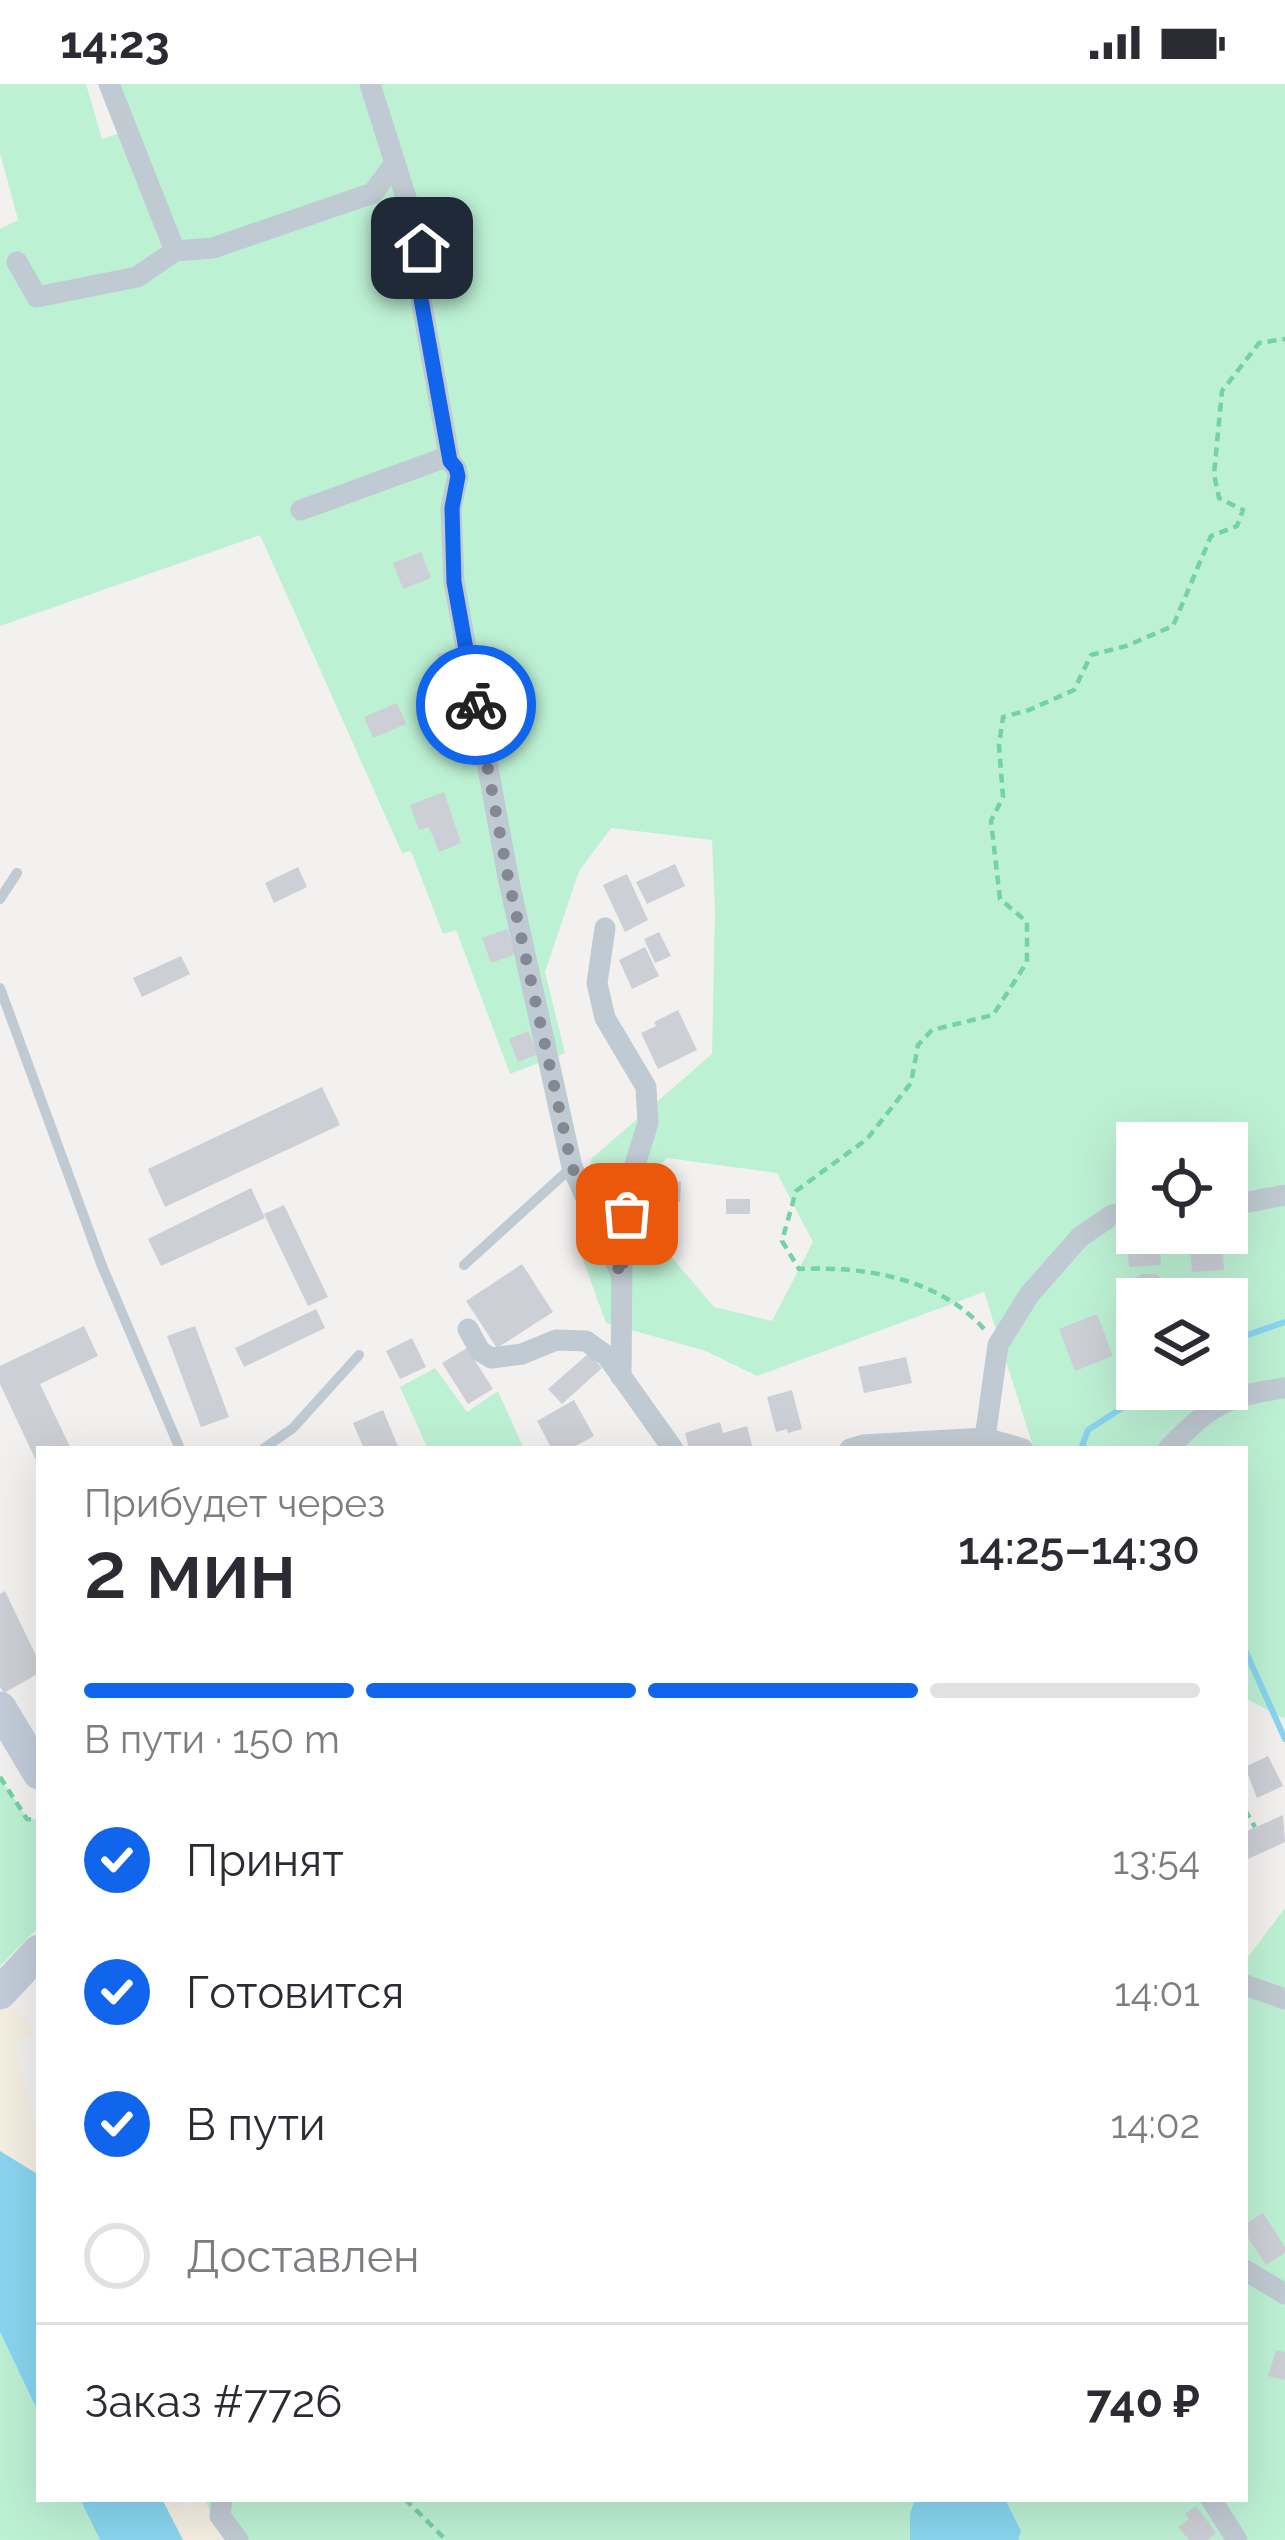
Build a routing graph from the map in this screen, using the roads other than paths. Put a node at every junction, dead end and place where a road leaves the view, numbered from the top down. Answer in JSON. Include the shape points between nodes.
{"nodes":[{"id":1,"x":110,"y":84,"type":"edge"},
{"id":2,"x":370,"y":84,"type":"edge"},
{"id":3,"x":395,"y":163,"type":"junction"},
{"id":4,"x":175,"y":251,"type":"junction"},
{"id":5,"x":17,"y":262,"type":"dead end"},
{"id":6,"x":450,"y":461,"type":"junction"},
{"id":7,"x":301,"y":510,"type":"dead end"},
{"id":8,"x":17,"y":873,"type":"dead end"},
{"id":9,"x":0,"y":899,"type":"edge"},
{"id":10,"x":605,"y":928,"type":"dead end"},
{"id":11,"x":0,"y":988,"type":"edge"},
{"id":12,"x":572,"y":1167,"type":"junction"},
{"id":13,"x":1285,"y":1196,"type":"edge"},
{"id":14,"x":1248,"y":1202,"type":"edge"},
{"id":15,"x":1116,"y":1214,"type":"edge"},
{"id":16,"x":464,"y":1265,"type":"dead end"},
{"id":17,"x":622,"y":1276,"type":"junction"},
{"id":18,"x":468,"y":1329,"type":"dead end"},
{"id":19,"x":359,"y":1355,"type":"dead end"},
{"id":20,"x":621,"y":1377,"type":"junction"},
{"id":21,"x":1285,"y":1388,"type":"edge"},
{"id":22,"x":986,"y":1438,"type":"junction"},
{"id":23,"x":179,"y":1446,"type":"edge"},
{"id":24,"x":267,"y":1446,"type":"edge"},
{"id":25,"x":671,"y":1446,"type":"edge"},
{"id":26,"x":860,"y":1446,"type":"edge"},
{"id":27,"x":1013,"y":1446,"type":"edge"},
{"id":28,"x":1171,"y":1446,"type":"edge"},
{"id":29,"x":0,"y":1708,"type":"edge"},
{"id":30,"x":36,"y":1768,"type":"edge"},
{"id":31,"x":36,"y":1954,"type":"edge"},
{"id":32,"x":1248,"y":1986,"type":"edge"},
{"id":33,"x":0,"y":1994,"type":"edge"},
{"id":34,"x":1285,"y":1999,"type":"edge"},
{"id":35,"x":1248,"y":2272,"type":"edge"},
{"id":36,"x":1285,"y":2294,"type":"edge"},
{"id":37,"x":221,"y":2502,"type":"edge"},
{"id":38,"x":1213,"y":2502,"type":"edge"},
{"id":39,"x":238,"y":2540,"type":"edge"},
{"id":40,"x":1237,"y":2540,"type":"edge"}],
"edges":[{"from":1,"to":4,"type":"street"},
{"from":2,"to":3,"type":"street"},
{"from":3,"to":4,"type":"street","via":[[374,193],[213,248]]},
{"from":3,"to":6,"type":"street","via":[[422,248],[421,299]]},
{"from":4,"to":5,"type":"street","via":[[137,277],[37,297]]},
{"from":6,"to":7,"type":"street"},
{"from":6,"to":12,"type":"street","via":[[458,476],[454,582]]},
{"from":8,"to":9,"type":"lane"},
{"from":10,"to":17,"type":"street","via":[[597,982],[605,1018],[646,1087],[648,1123],[632,1174]]},
{"from":11,"to":23,"type":"lane","via":[[102,1266]]},
{"from":12,"to":16,"type":"lane"},
{"from":12,"to":17,"type":"street"},
{"from":13,"to":14,"type":"street"},
{"from":15,"to":22,"type":"street","via":[[1080,1237],[998,1346]]},
{"from":17,"to":20,"type":"street"},
{"from":18,"to":20,"type":"street","via":[[491,1358],[556,1340],[586,1341]]},
{"from":19,"to":24,"type":"lane"},
{"from":20,"to":25,"type":"street"},
{"from":21,"to":28,"type":"street","via":[[1223,1401]]},
{"from":22,"to":26,"type":"street"},
{"from":22,"to":27,"type":"street"},
{"from":29,"to":30,"type":"street"},
{"from":31,"to":33,"type":"street"},
{"from":32,"to":34,"type":"street"},
{"from":35,"to":36,"type":"street"},
{"from":37,"to":39,"type":"street","via":[[220,2516]]},
{"from":38,"to":40,"type":"street"}]}
